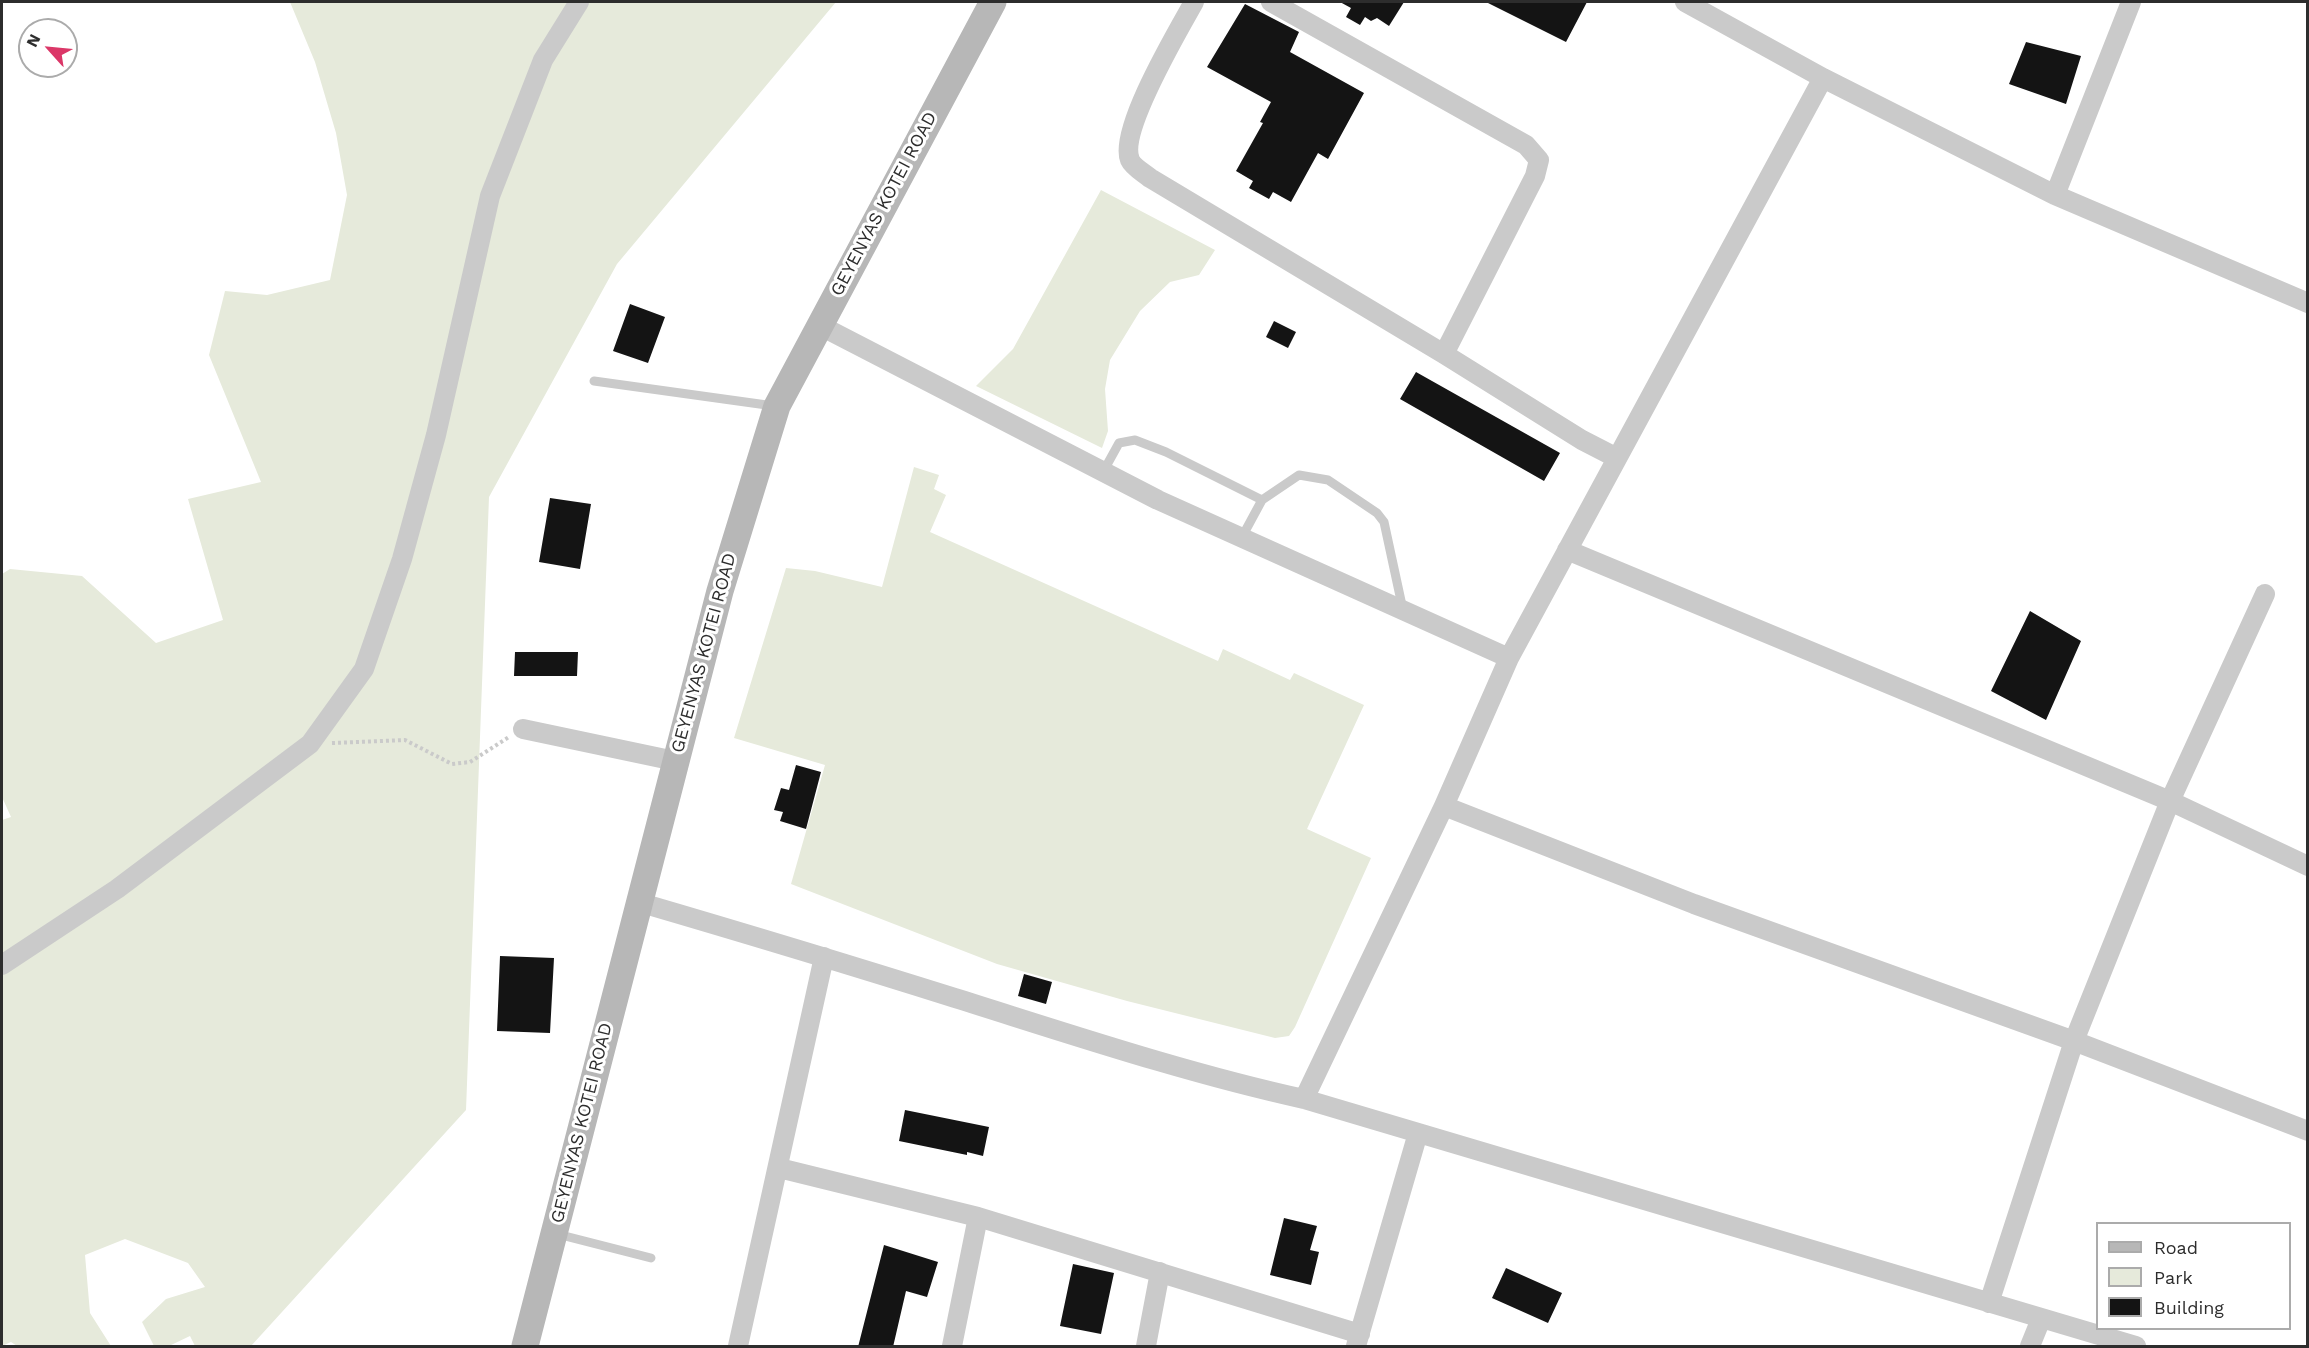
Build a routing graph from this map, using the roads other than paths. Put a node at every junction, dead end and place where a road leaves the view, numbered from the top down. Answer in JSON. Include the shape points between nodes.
{"nodes":[{"id":1,"x":579,"y":2,"type":"edge"},
{"id":2,"x":993,"y":2,"type":"edge"},
{"id":3,"x":1194,"y":2,"type":"edge"},
{"id":4,"x":1271,"y":2,"type":"edge"},
{"id":5,"x":1685,"y":2,"type":"edge"},
{"id":6,"x":2131,"y":2,"type":"edge"},
{"id":7,"x":1823,"y":78,"type":"junction"},
{"id":8,"x":2055,"y":195,"type":"junction"},
{"id":9,"x":2307,"y":303,"type":"edge"},
{"id":10,"x":819,"y":325,"type":"junction"},
{"id":11,"x":1444,"y":354,"type":"junction"},
{"id":12,"x":594,"y":381,"type":"dead end"},
{"id":13,"x":777,"y":406,"type":"junction"},
{"id":14,"x":1617,"y":458,"type":"junction"},
{"id":15,"x":1103,"y":472,"type":"junction"},
{"id":16,"x":1262,"y":500,"type":"junction"},
{"id":17,"x":1242,"y":537,"type":"junction"},
{"id":18,"x":1567,"y":550,"type":"junction"},
{"id":19,"x":2265,"y":594,"type":"dead end"},
{"id":20,"x":1403,"y":610,"type":"junction"},
{"id":21,"x":1509,"y":657,"type":"junction"},
{"id":22,"x":523,"y":729,"type":"road end"},
{"id":23,"x":675,"y":761,"type":"junction"},
{"id":24,"x":2170,"y":801,"type":"junction"},
{"id":25,"x":1444,"y":806,"type":"junction"},
{"id":26,"x":2307,"y":866,"type":"edge"},
{"id":27,"x":638,"y":902,"type":"junction"},
{"id":28,"x":824,"y":957,"type":"junction"},
{"id":29,"x":2,"y":965,"type":"edge"},
{"id":30,"x":2074,"y":1041,"type":"junction"},
{"id":31,"x":1304,"y":1099,"type":"junction"},
{"id":32,"x":2307,"y":1131,"type":"edge"},
{"id":33,"x":1418,"y":1133,"type":"junction"},
{"id":34,"x":779,"y":1168,"type":"junction"},
{"id":35,"x":978,"y":1217,"type":"junction"},
{"id":36,"x":554,"y":1233,"type":"junction"},
{"id":37,"x":651,"y":1258,"type":"dead end"},
{"id":38,"x":1160,"y":1272,"type":"junction"},
{"id":39,"x":1989,"y":1303,"type":"junction"},
{"id":40,"x":2041,"y":1320,"type":"junction"},
{"id":41,"x":1358,"y":1340,"type":"edge"},
{"id":42,"x":525,"y":1347,"type":"edge"},
{"id":43,"x":738,"y":1347,"type":"edge"},
{"id":44,"x":952,"y":1347,"type":"edge"},
{"id":45,"x":1146,"y":1347,"type":"edge"},
{"id":46,"x":2030,"y":1347,"type":"edge"},
{"id":47,"x":2136,"y":1347,"type":"edge"}],
"edges":[{"from":1,"to":29,"type":"street","via":[[543,60],[490,196],[433,447],[402,559],[364,669],[310,744],[117,889]]},
{"from":2,"to":10,"type":"street","name":"GEYENYAS KOTEI ROAD"},
{"from":3,"to":11,"type":"street","via":[[1130,131],[1130,162],[1150,178]]},
{"from":4,"to":11,"type":"street","via":[[1527,145],[1539,159],[1535,176]]},
{"from":5,"to":7,"type":"street"},
{"from":6,"to":8,"type":"street"},
{"from":7,"to":8,"type":"street"},
{"from":7,"to":14,"type":"street"},
{"from":8,"to":9,"type":"street"},
{"from":10,"to":13,"type":"street","name":"GEYENYAS KOTEI ROAD"},
{"from":10,"to":15,"type":"street"},
{"from":11,"to":14,"type":"street"},
{"from":12,"to":13,"type":"lane"},
{"from":13,"to":23,"type":"street","name":"GEYENYAS KOTEI ROAD","via":[[720,591]]},
{"from":14,"to":18,"type":"street"},
{"from":15,"to":16,"type":"lane","via":[[1119,444],[1135,440]]},
{"from":15,"to":17,"type":"street"},
{"from":16,"to":17,"type":"lane"},
{"from":16,"to":20,"type":"lane","via":[[1299,476],[1313,476],[1328,480],[1377,513],[1384,522]]},
{"from":17,"to":20,"type":"street"},
{"from":18,"to":21,"type":"street"},
{"from":18,"to":24,"type":"street"},
{"from":19,"to":24,"type":"street"},
{"from":20,"to":21,"type":"street"},
{"from":21,"to":25,"type":"street"},
{"from":22,"to":23,"type":"street"},
{"from":23,"to":27,"type":"street","name":"GEYENYAS KOTEI ROAD"},
{"from":24,"to":26,"type":"street"},
{"from":24,"to":30,"type":"street"},
{"from":25,"to":30,"type":"street","via":[[1694,904]]},
{"from":25,"to":31,"type":"street"},
{"from":27,"to":28,"type":"street"},
{"from":27,"to":36,"type":"street","name":"GEYENYAS KOTEI ROAD"},
{"from":28,"to":31,"type":"street","via":[[1081,1038]]},
{"from":28,"to":34,"type":"street"},
{"from":30,"to":32,"type":"street"},
{"from":30,"to":39,"type":"street"},
{"from":31,"to":33,"type":"street"},
{"from":33,"to":39,"type":"street"},
{"from":33,"to":41,"type":"street"},
{"from":34,"to":35,"type":"street"},
{"from":34,"to":43,"type":"street"},
{"from":35,"to":38,"type":"street"},
{"from":35,"to":44,"type":"street"},
{"from":36,"to":37,"type":"lane"},
{"from":36,"to":42,"type":"street","name":"GEYENYAS KOTEI ROAD"},
{"from":38,"to":41,"type":"street"},
{"from":38,"to":45,"type":"street"},
{"from":39,"to":40,"type":"street"},
{"from":40,"to":46,"type":"street"},
{"from":40,"to":47,"type":"street"}]}
